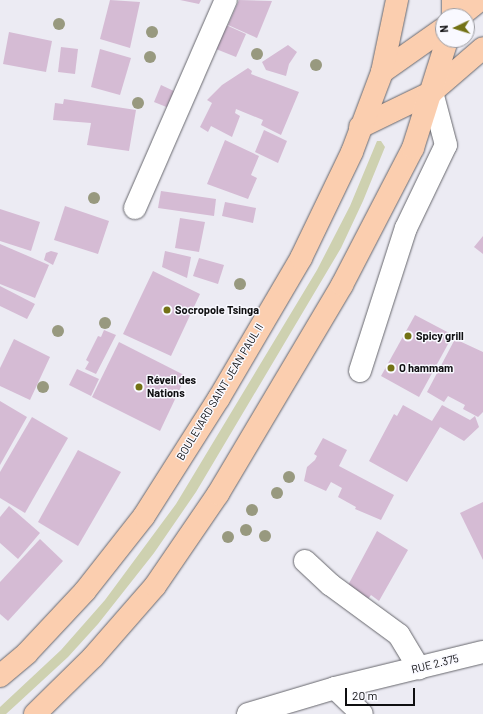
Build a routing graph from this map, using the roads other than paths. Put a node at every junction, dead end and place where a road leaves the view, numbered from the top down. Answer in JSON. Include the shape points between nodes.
{"nodes":[{"id":1,"x":226,"y":0,"type":"edge"},
{"id":2,"x":397,"y":0,"type":"edge"},
{"id":3,"x":480,"y":0,"type":"edge"},
{"id":4,"x":470,"y":8,"type":"edge"},
{"id":5,"x":435,"y":35,"type":"edge"},
{"id":6,"x":445,"y":48,"type":"edge"},
{"id":7,"x":483,"y":48,"type":"edge"},
{"id":8,"x":382,"y":72,"type":"junction"},
{"id":9,"x":432,"y":92,"type":"junction"},
{"id":10,"x":360,"y":127,"type":"junction"},
{"id":11,"x":135,"y":208,"type":"dead end"},
{"id":12,"x":360,"y":371,"type":"dead end"},
{"id":13,"x":305,"y":561,"type":"dead end"},
{"id":14,"x":483,"y":652,"type":"edge"},
{"id":15,"x":419,"y":668,"type":"junction"},
{"id":16,"x":0,"y":676,"type":"edge"},
{"id":17,"x":335,"y":688,"type":"junction"},
{"id":18,"x":35,"y":714,"type":"edge"},
{"id":19,"x":248,"y":714,"type":"edge"},
{"id":20,"x":362,"y":714,"type":"edge"}],
"edges":[{"from":1,"to":11,"type":"street"},
{"from":2,"to":8,"type":"main road","name":"BOULEVARD SAINT JEAN PAUL II"},
{"from":3,"to":4,"type":"main road"},
{"from":5,"to":8,"type":"main road"},
{"from":6,"to":9,"type":"main road"},
{"from":7,"to":9,"type":"main road"},
{"from":8,"to":10,"type":"main road","name":"BOULEVARD SAINT JEAN PAUL II"},
{"from":9,"to":10,"type":"main road"},
{"from":9,"to":12,"type":"street","via":[[446,146],[406,228]]},
{"from":9,"to":18,"type":"main road","via":[[413,148],[342,285],[218,494],[155,586],[93,657]]},
{"from":10,"to":16,"type":"main road","name":"BOULEVARD SAINT JEAN PAUL II","via":[[352,152],[301,258],[219,398],[144,516],[85,591],[27,653]]},
{"from":13,"to":15,"type":"street","via":[[330,585],[399,635]]},
{"from":14,"to":15,"type":"street","name":"RUE 2.375"},
{"from":15,"to":17,"type":"street","name":"RUE 2.375"},
{"from":17,"to":19,"type":"street","name":"RUE 2.375"},
{"from":17,"to":20,"type":"street"}]}
